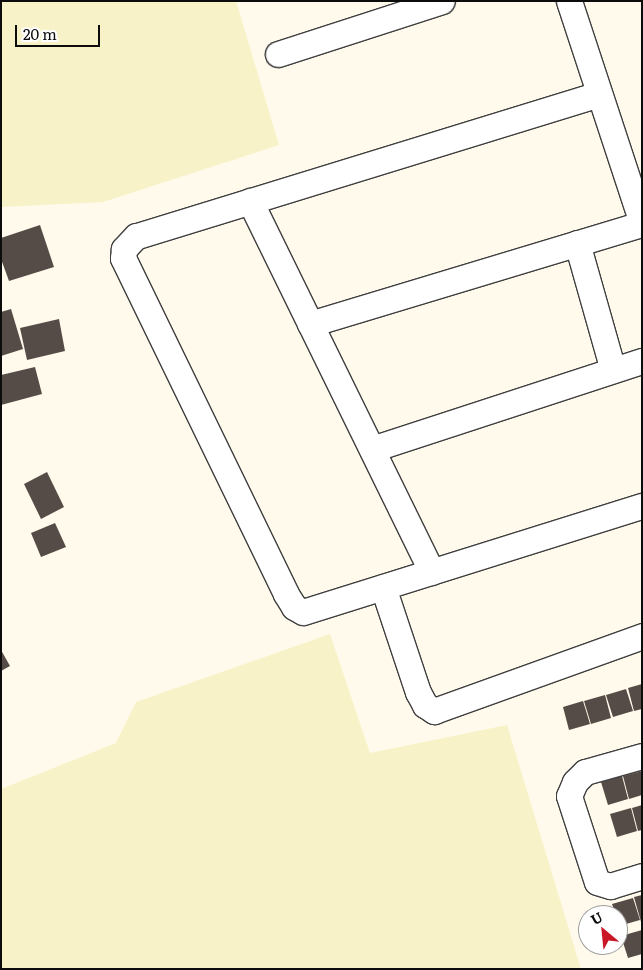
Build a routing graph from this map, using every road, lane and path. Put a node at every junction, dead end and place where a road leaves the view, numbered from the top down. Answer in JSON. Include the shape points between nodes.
{"nodes":[{"id":1,"x":442,"y":1,"type":"edge"},
{"id":2,"x":569,"y":1,"type":"edge"},
{"id":3,"x":278,"y":54,"type":"dead end"},
{"id":4,"x":599,"y":94,"type":"junction"},
{"id":5,"x":250,"y":201,"type":"junction"},
{"id":6,"x":642,"y":223,"type":"edge"},
{"id":7,"x":577,"y":243,"type":"junction"},
{"id":8,"x":310,"y":324,"type":"junction"},
{"id":9,"x":642,"y":361,"type":"edge"},
{"id":10,"x":613,"y":370,"type":"junction"},
{"id":11,"x":372,"y":449,"type":"junction"},
{"id":12,"x":642,"y":506,"type":"edge"},
{"id":13,"x":432,"y":572,"type":"junction"},
{"id":14,"x":383,"y":587,"type":"junction"},
{"id":15,"x":642,"y":636,"type":"edge"},
{"id":16,"x":642,"y":756,"type":"edge"},
{"id":17,"x":642,"y":876,"type":"edge"}],
"edges":[{"from":1,"to":3,"type":"street"},
{"from":2,"to":4,"type":"street"},
{"from":4,"to":5,"type":"street"},
{"from":4,"to":6,"type":"street"},
{"from":5,"to":8,"type":"street"},
{"from":5,"to":14,"type":"street","via":[[136,236],[124,250],[123,258],[294,607],[303,612]]},
{"from":6,"to":7,"type":"street"},
{"from":7,"to":8,"type":"street"},
{"from":7,"to":10,"type":"street"},
{"from":8,"to":11,"type":"street"},
{"from":9,"to":10,"type":"street"},
{"from":10,"to":11,"type":"street"},
{"from":11,"to":13,"type":"street"},
{"from":12,"to":13,"type":"street"},
{"from":13,"to":14,"type":"street"},
{"from":14,"to":15,"type":"street","via":[[418,692],[425,706],[434,711]]},
{"from":16,"to":17,"type":"street","via":[[585,772],[575,782],[569,796],[597,882],[610,886]]}]}
